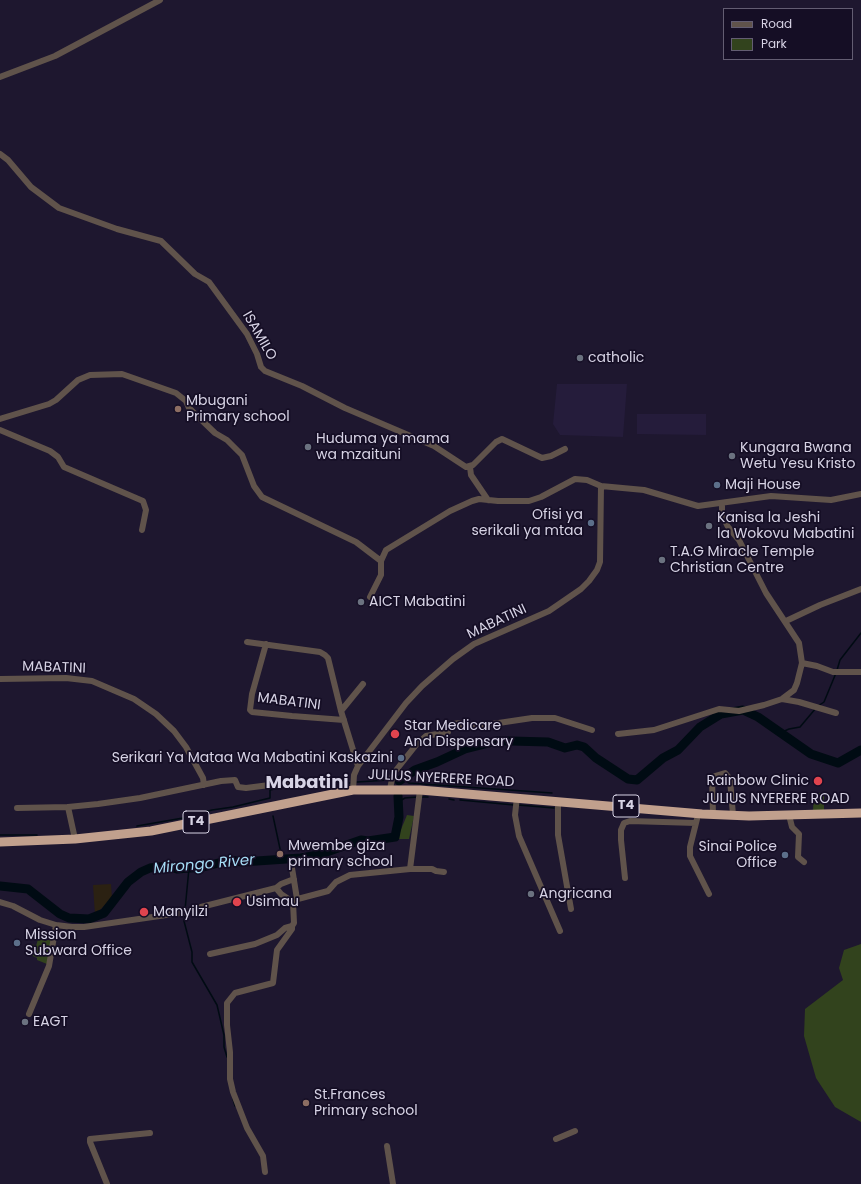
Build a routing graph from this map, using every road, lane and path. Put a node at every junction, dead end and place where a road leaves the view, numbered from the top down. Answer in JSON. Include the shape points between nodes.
{"nodes":[{"id":1,"x":160,"y":0,"type":"edge"},
{"id":2,"x":0,"y":77,"type":"edge"},
{"id":3,"x":0,"y":154,"type":"edge"},
{"id":4,"x":0,"y":419,"type":"edge"},
{"id":5,"x":0,"y":430,"type":"edge"},
{"id":6,"x":565,"y":449,"type":"dead end"},
{"id":7,"x":470,"y":467,"type":"junction"},
{"id":8,"x":601,"y":486,"type":"junction"},
{"id":9,"x":861,"y":494,"type":"edge"},
{"id":10,"x":488,"y":500,"type":"junction"},
{"id":11,"x":722,"y":504,"type":"junction"},
{"id":12,"x":142,"y":530,"type":"dead end"},
{"id":13,"x":381,"y":561,"type":"junction"},
{"id":14,"x":861,"y":589,"type":"edge"},
{"id":15,"x":370,"y":597,"type":"dead end"},
{"id":16,"x":786,"y":621,"type":"junction"},
{"id":17,"x":247,"y":642,"type":"dead end"},
{"id":18,"x":266,"y":644,"type":"junction"},
{"id":19,"x":802,"y":663,"type":"junction"},
{"id":20,"x":861,"y":672,"type":"edge"},
{"id":21,"x":0,"y":679,"type":"edge"},
{"id":22,"x":363,"y":684,"type":"dead end"},
{"id":23,"x":782,"y":699,"type":"junction"},
{"id":24,"x":341,"y":712,"type":"junction"},
{"id":25,"x":836,"y":713,"type":"dead end"},
{"id":26,"x":344,"y":720,"type":"junction"},
{"id":27,"x":592,"y":730,"type":"dead end"},
{"id":28,"x":618,"y":734,"type":"dead end"},
{"id":29,"x":358,"y":766,"type":"junction"},
{"id":30,"x":305,"y":782,"type":"dead end"},
{"id":31,"x":391,"y":783,"type":"junction"},
{"id":32,"x":204,"y":784,"type":"junction"},
{"id":33,"x":353,"y":790,"type":"junction"},
{"id":34,"x":420,"y":790,"type":"junction"},
{"id":35,"x":558,"y":801,"type":"junction"},
{"id":36,"x":516,"y":802,"type":"junction"},
{"id":37,"x":68,"y":807,"type":"junction"},
{"id":38,"x":640,"y":807,"type":"junction"},
{"id":39,"x":17,"y":808,"type":"dead end"},
{"id":40,"x":698,"y":813,"type":"junction"},
{"id":41,"x":861,"y":813,"type":"edge"},
{"id":42,"x":713,"y":814,"type":"junction"},
{"id":43,"x":734,"y":815,"type":"junction"},
{"id":44,"x":789,"y":815,"type":"junction"},
{"id":45,"x":635,"y":822,"type":"junction"},
{"id":46,"x":696,"y":823,"type":"junction"},
{"id":47,"x":75,"y":839,"type":"junction"},
{"id":48,"x":0,"y":842,"type":"edge"},
{"id":49,"x":804,"y":862,"type":"dead end"},
{"id":50,"x":292,"y":868,"type":"dead end"},
{"id":51,"x":410,"y":869,"type":"junction"},
{"id":52,"x":444,"y":872,"type":"dead end"},
{"id":53,"x":624,"y":878,"type":"dead end"},
{"id":54,"x":294,"y":879,"type":"junction"},
{"id":55,"x":276,"y":888,"type":"junction"},
{"id":56,"x":709,"y":894,"type":"dead end"},
{"id":57,"x":295,"y":900,"type":"junction"},
{"id":58,"x":0,"y":902,"type":"edge"},
{"id":59,"x":571,"y":909,"type":"dead end"},
{"id":60,"x":56,"y":926,"type":"junction"},
{"id":61,"x":292,"y":926,"type":"junction"},
{"id":62,"x":560,"y":932,"type":"dead end"},
{"id":63,"x":210,"y":954,"type":"dead end"},
{"id":64,"x":29,"y":1014,"type":"dead end"},
{"id":65,"x":575,"y":1131,"type":"dead end"},
{"id":66,"x":150,"y":1133,"type":"dead end"},
{"id":67,"x":556,"y":1139,"type":"dead end"},
{"id":68,"x":386,"y":1146,"type":"dead end"},
{"id":69,"x":265,"y":1172,"type":"dead end"},
{"id":70,"x":107,"y":1184,"type":"edge"},
{"id":71,"x":394,"y":1184,"type":"edge"}],
"edges":[{"from":1,"to":2,"type":"street","via":[[55,56]]},
{"from":3,"to":7,"type":"street","name":"ISAMILO","via":[[31,187],[59,208],[117,229],[154,237],[164,243],[191,270],[214,288],[247,334],[265,372],[302,386],[345,408],[434,446]]},
{"from":4,"to":13,"type":"street","via":[[50,404],[78,380],[90,375],[122,374],[162,387],[181,396],[215,432],[237,449],[242,455],[254,486],[262,497],[356,542]]},
{"from":5,"to":12,"type":"street","via":[[50,451],[58,457],[64,467],[143,501],[146,510]]},
{"from":6,"to":7,"type":"street","via":[[542,458],[502,439]]},
{"from":7,"to":10,"type":"street","via":[[471,475]]},
{"from":8,"to":10,"type":"street","via":[[587,480],[575,480],[536,499]]},
{"from":8,"to":11,"type":"street","via":[[644,490],[698,506]]},
{"from":8,"to":29,"type":"street","name":"MABATINI","via":[[600,562],[589,581],[549,611],[474,644],[453,659],[406,703]]},
{"from":9,"to":11,"type":"street","via":[[832,500],[771,496]]},
{"from":10,"to":13,"type":"street","via":[[472,501],[450,511],[386,550]]},
{"from":11,"to":16,"type":"street","via":[[722,515],[728,527],[739,540],[766,593]]},
{"from":13,"to":15,"type":"street","via":[[381,575]]},
{"from":14,"to":16,"type":"street"},
{"from":16,"to":19,"type":"street","via":[[799,643]]},
{"from":17,"to":18,"type":"street"},
{"from":18,"to":24,"type":"street","via":[[320,652],[325,655]]},
{"from":18,"to":26,"type":"street","name":"MABATINI","via":[[252,694],[252,712]]},
{"from":19,"to":20,"type":"street","via":[[833,672]]},
{"from":19,"to":23,"type":"street","via":[[796,686]]},
{"from":21,"to":32,"type":"street","name":"MABATINI","via":[[66,678],[92,681],[134,699],[156,714],[174,731],[186,747]]},
{"from":22,"to":24,"type":"street"},
{"from":23,"to":25,"type":"street"},
{"from":23,"to":28,"type":"street","via":[[739,711],[719,710],[654,730]]},
{"from":24,"to":26,"type":"street"},
{"from":26,"to":29,"type":"street"},
{"from":27,"to":31,"type":"street","via":[[555,718],[532,718],[465,728],[460,723],[447,725],[448,732],[431,734],[421,740],[398,767]]},
{"from":29,"to":33,"type":"street","name":"MABATINI","via":[[354,775]]},
{"from":30,"to":32,"type":"street","via":[[246,788],[238,788],[235,780]]},
{"from":31,"to":33,"type":"highway","name":"JULIUS NYERERE ROAD","number":"T4"},
{"from":31,"to":34,"type":"highway","name":"JULIUS NYERERE ROAD","number":"T4"},
{"from":32,"to":37,"type":"street","via":[[140,798]]},
{"from":33,"to":47,"type":"highway","name":"JULIUS NYERERE ROAD","number":"T4","via":[[333,792],[152,831]]},
{"from":34,"to":36,"type":"highway","name":"JULIUS NYERERE ROAD","number":"T4"},
{"from":34,"to":51,"type":"street"},
{"from":35,"to":36,"type":"highway","name":"JULIUS NYERERE ROAD","number":"T4"},
{"from":35,"to":38,"type":"highway","name":"JULIUS NYERERE ROAD","number":"T4"},
{"from":35,"to":59,"type":"street","via":[[558,835]]},
{"from":36,"to":62,"type":"street","via":[[519,836]]},
{"from":37,"to":39,"type":"street"},
{"from":37,"to":47,"type":"street"},
{"from":38,"to":40,"type":"highway","name":"JULIUS NYERERE ROAD","number":"T4"},
{"from":38,"to":45,"type":"street"},
{"from":40,"to":42,"type":"highway","name":"JULIUS NYERERE ROAD","number":"T4"},
{"from":40,"to":46,"type":"street"},
{"from":41,"to":44,"type":"highway","name":"JULIUS NYERERE ROAD","number":"T4"},
{"from":42,"to":43,"type":"highway","name":"JULIUS NYERERE ROAD","number":"T4"},
{"from":42,"to":43,"type":"street","via":[[712,779],[725,773],[730,779]]},
{"from":43,"to":44,"type":"highway","name":"JULIUS NYERERE ROAD","number":"T4"},
{"from":44,"to":49,"type":"street","via":[[792,827],[799,834],[798,857]]},
{"from":45,"to":46,"type":"street"},
{"from":45,"to":53,"type":"street","via":[[624,823],[621,830]]},
{"from":46,"to":56,"type":"street","via":[[690,856]]},
{"from":47,"to":48,"type":"highway","name":"JULIUS NYERERE ROAD","number":"T4"},
{"from":50,"to":54,"type":"street"},
{"from":51,"to":52,"type":"street"},
{"from":51,"to":57,"type":"street","via":[[350,875],[336,882],[328,891]]},
{"from":54,"to":55,"type":"street"},
{"from":54,"to":57,"type":"street"},
{"from":55,"to":57,"type":"street","via":[[281,894]]},
{"from":55,"to":60,"type":"street","via":[[187,912],[84,927]]},
{"from":57,"to":61,"type":"street","via":[[295,921]]},
{"from":58,"to":60,"type":"street"},
{"from":60,"to":64,"type":"street","via":[[49,966]]},
{"from":61,"to":63,"type":"street","via":[[255,944]]},
{"from":61,"to":69,"type":"street","via":[[277,950],[274,983],[235,994],[227,1003],[230,1079],[247,1128],[263,1156]]},
{"from":65,"to":67,"type":"street"},
{"from":66,"to":70,"type":"street","via":[[90,1139]]},
{"from":68,"to":71,"type":"street"}]}
